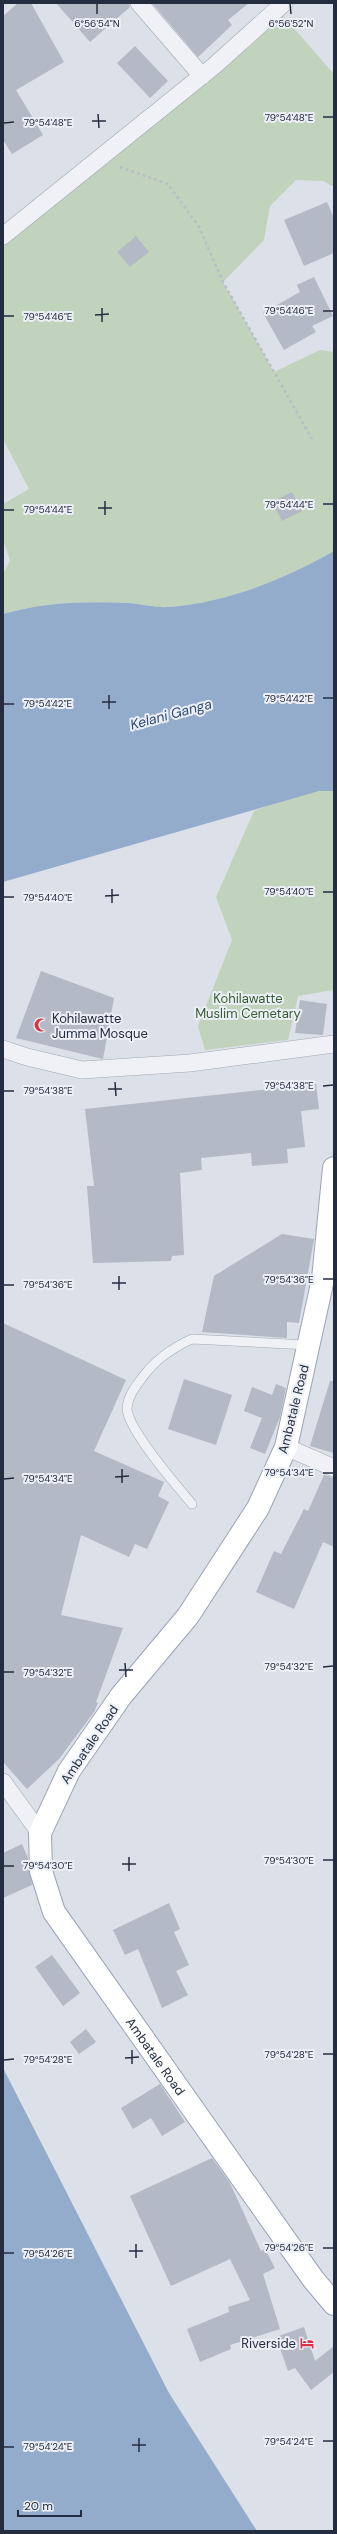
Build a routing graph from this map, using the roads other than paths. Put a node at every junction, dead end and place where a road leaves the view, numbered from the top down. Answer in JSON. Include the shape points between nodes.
{"nodes":[{"id":1,"x":139,"y":3,"type":"edge"},
{"id":2,"x":284,"y":3,"type":"edge"},
{"id":3,"x":202,"y":76,"type":"junction"},
{"id":4,"x":3,"y":236,"type":"edge"},
{"id":5,"x":334,"y":1044,"type":"edge"},
{"id":6,"x":3,"y":1049,"type":"edge"},
{"id":7,"x":334,"y":1168,"type":"edge"},
{"id":8,"x":308,"y":1345,"type":"junction"},
{"id":9,"x":286,"y":1447,"type":"junction"},
{"id":10,"x":334,"y":1468,"type":"edge"},
{"id":11,"x":192,"y":1504,"type":"dead end"},
{"id":12,"x":3,"y":1782,"type":"edge"},
{"id":13,"x":40,"y":1833,"type":"junction"},
{"id":14,"x":334,"y":2304,"type":"edge"}],
"edges":[{"from":1,"to":3,"type":"street"},
{"from":2,"to":3,"type":"street"},
{"from":3,"to":4,"type":"street"},
{"from":5,"to":6,"type":"street","via":[[190,1063],[82,1070]]},
{"from":7,"to":8,"type":"main road","name":"Ambatale Road","via":[[323,1279]]},
{"from":8,"to":9,"type":"main road","name":"Ambatale Road"},
{"from":8,"to":11,"type":"lane","via":[[192,1339],[178,1345],[150,1367],[131,1394],[127,1409],[137,1434]]},
{"from":9,"to":10,"type":"street"},
{"from":9,"to":13,"type":"main road","name":"Ambatale Road","via":[[258,1508],[188,1616],[121,1696],[68,1771]]},
{"from":12,"to":13,"type":"street"},
{"from":13,"to":14,"type":"main road","name":"Ambatale Road","via":[[41,1871],[54,1912],[313,2279]]}]}
